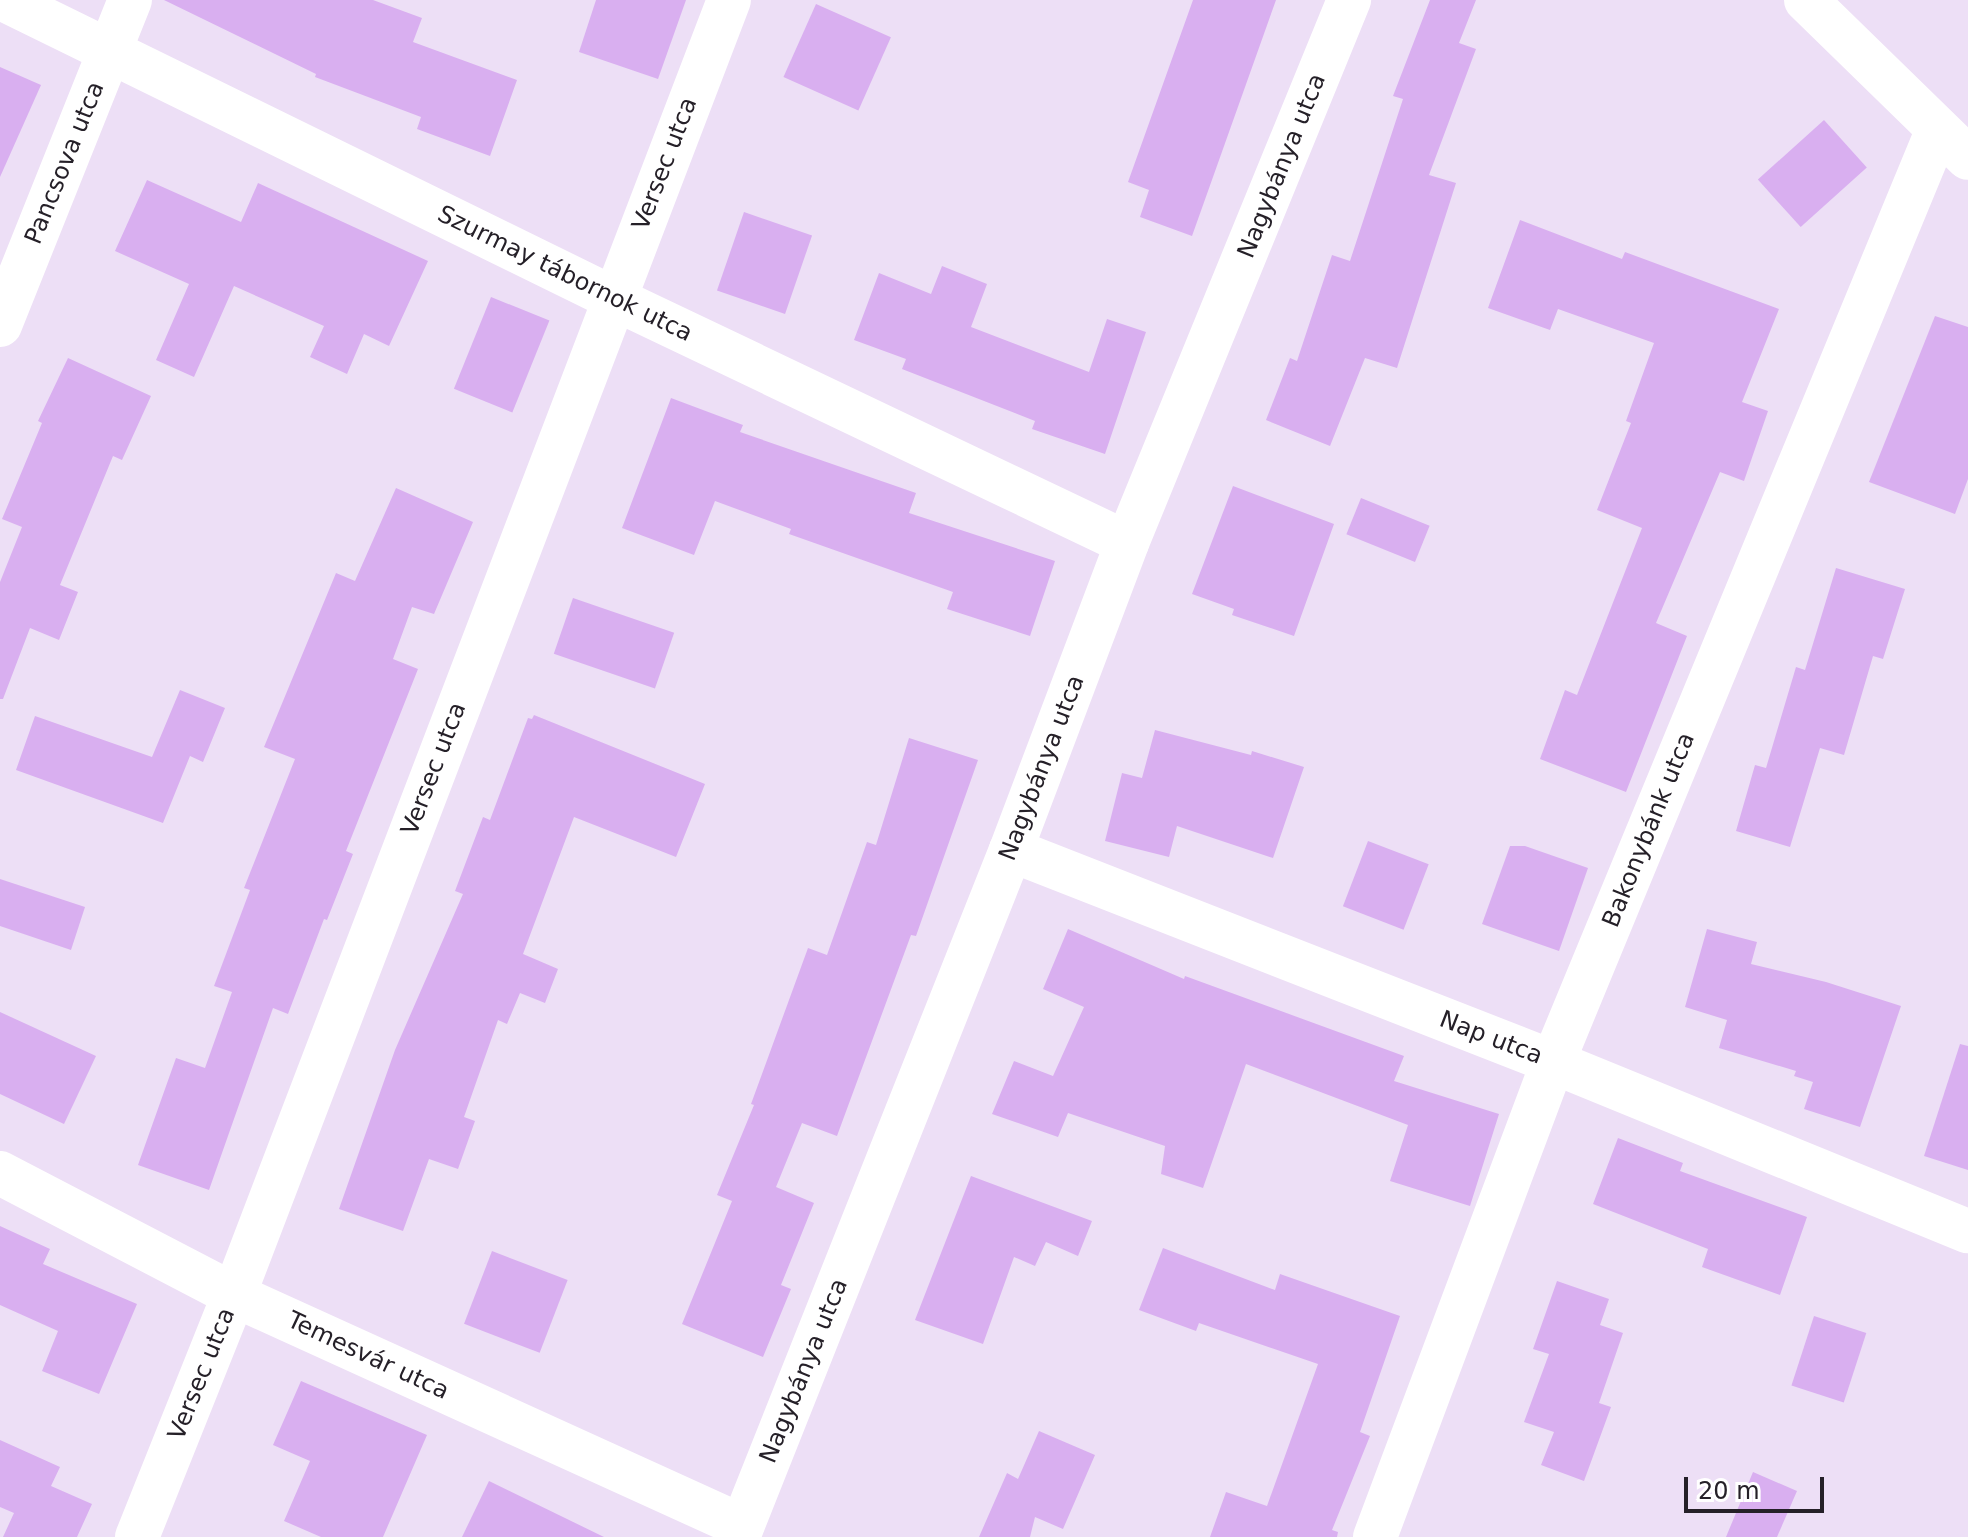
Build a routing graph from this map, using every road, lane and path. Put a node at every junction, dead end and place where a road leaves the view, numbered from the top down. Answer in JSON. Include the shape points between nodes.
{"nodes":[{"id":1,"x":5,"y":0,"type":"edge"},
{"id":2,"x":130,"y":0,"type":"edge"},
{"id":3,"x":729,"y":0,"type":"edge"},
{"id":4,"x":1349,"y":0,"type":"edge"},
{"id":5,"x":1806,"y":0,"type":"edge"},
{"id":6,"x":110,"y":52,"type":"junction"},
{"id":7,"x":1953,"y":143,"type":"edge"},
{"id":8,"x":613,"y":298,"type":"junction"},
{"id":9,"x":0,"y":325,"type":"edge"},
{"id":10,"x":1127,"y":543,"type":"junction"},
{"id":11,"x":1011,"y":850,"type":"junction"},
{"id":12,"x":1553,"y":1062,"type":"junction"},
{"id":13,"x":0,"y":1173,"type":"edge"},
{"id":14,"x":1968,"y":1231,"type":"edge"},
{"id":15,"x":234,"y":1295,"type":"junction"},
{"id":16,"x":740,"y":1532,"type":"edge"},
{"id":17,"x":137,"y":1537,"type":"edge"},
{"id":18,"x":1375,"y":1537,"type":"edge"}],
"edges":[{"from":1,"to":6,"type":"street","name":"Szurmay tábornok utca"},
{"from":2,"to":6,"type":"street","name":"Pancsova utca"},
{"from":3,"to":8,"type":"street","name":"Versec utca"},
{"from":4,"to":10,"type":"street","name":"Nagybánya utca"},
{"from":5,"to":7,"type":"street"},
{"from":6,"to":8,"type":"street","name":"Szurmay tábornok utca"},
{"from":6,"to":9,"type":"street","name":"Pancsova utca"},
{"from":7,"to":12,"type":"street","name":"Bakonybánk utca"},
{"from":8,"to":10,"type":"street","name":"Szurmay tábornok utca"},
{"from":8,"to":15,"type":"street","name":"Versec utca"},
{"from":10,"to":11,"type":"street","name":"Nagybánya utca"},
{"from":11,"to":12,"type":"street","name":"Nap utca"},
{"from":11,"to":16,"type":"street","name":"Nagybánya utca"},
{"from":12,"to":14,"type":"street","name":"Nap utca"},
{"from":12,"to":18,"type":"street","name":"Bakonybánk utca"},
{"from":13,"to":15,"type":"street","name":"Temesvár utca"},
{"from":15,"to":16,"type":"street","name":"Temesvár utca"},
{"from":15,"to":17,"type":"street","name":"Versec utca"}]}
